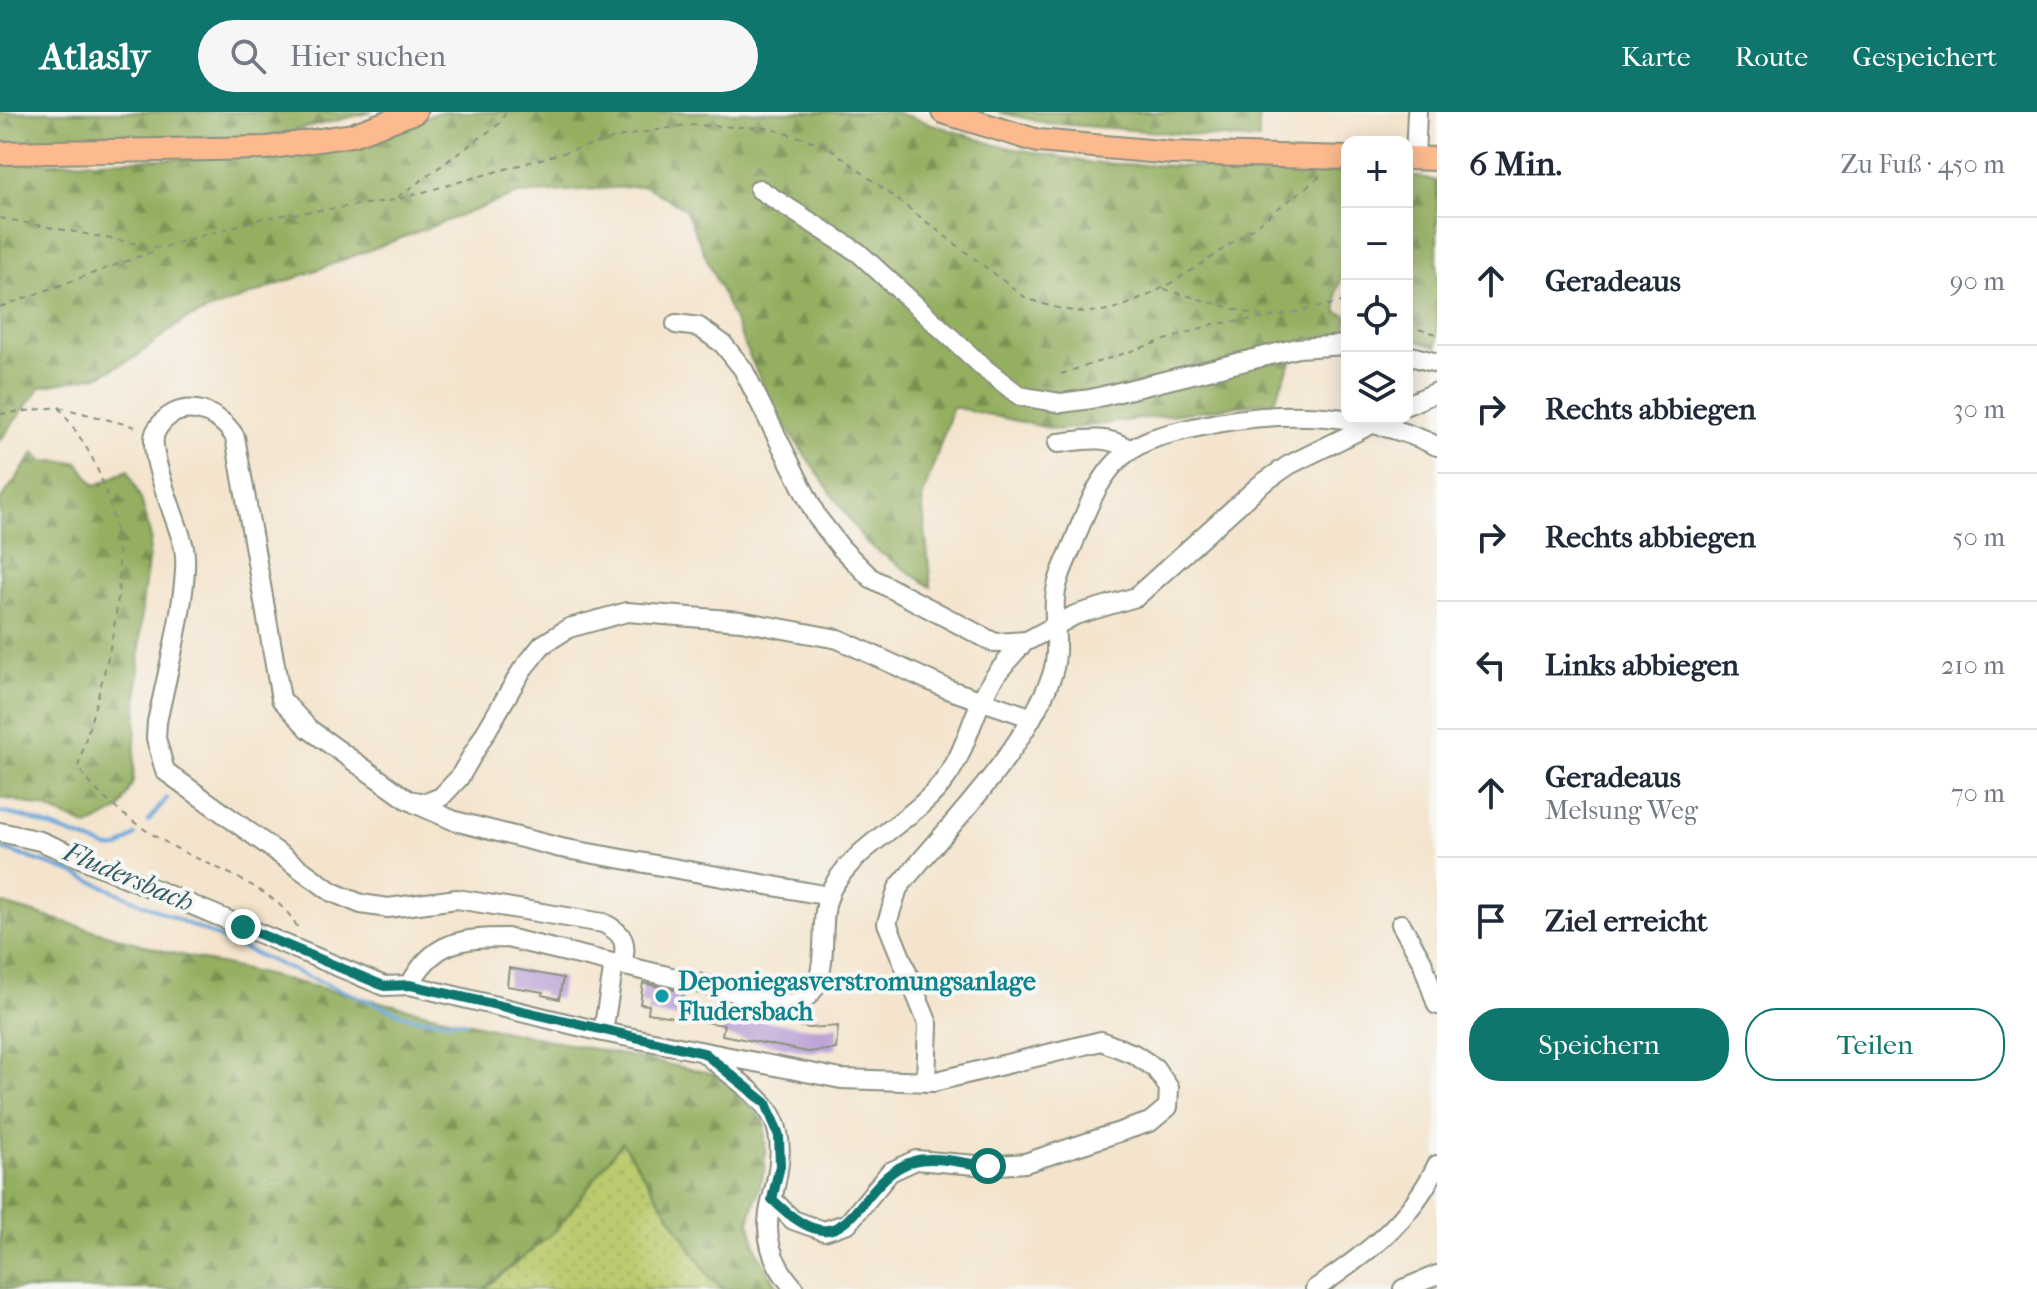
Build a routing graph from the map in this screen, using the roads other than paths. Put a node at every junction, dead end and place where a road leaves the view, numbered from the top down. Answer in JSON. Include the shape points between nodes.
{"nodes":[{"id":1,"x":415,"y":112,"type":"edge"},
{"id":2,"x":943,"y":112,"type":"edge"},
{"id":3,"x":1417,"y":112,"type":"edge"},
{"id":4,"x":0,"y":153,"type":"edge"},
{"id":5,"x":1341,"y":158,"type":"edge"},
{"id":6,"x":1420,"y":159,"type":"edge"},
{"id":7,"x":759,"y":189,"type":"dead end"},
{"id":8,"x":676,"y":324,"type":"dead end"},
{"id":9,"x":1341,"y":345,"type":"edge"},
{"id":10,"x":1413,"y":357,"type":"edge"},
{"id":11,"x":1437,"y":363,"type":"edge"},
{"id":12,"x":1437,"y":392,"type":"edge"},
{"id":13,"x":1413,"y":402,"type":"edge"},
{"id":14,"x":1341,"y":417,"type":"edge"},
{"id":15,"x":1373,"y":424,"type":"edge"},
{"id":16,"x":1386,"y":424,"type":"edge"},
{"id":17,"x":1058,"y":443,"type":"dead end"},
{"id":18,"x":1437,"y":446,"type":"edge"},
{"id":19,"x":1130,"y":450,"type":"junction"},
{"id":20,"x":1058,"y":623,"type":"junction"},
{"id":21,"x":1025,"y":641,"type":"junction"},
{"id":22,"x":981,"y":703,"type":"junction"},
{"id":23,"x":1030,"y":717,"type":"junction"},
{"id":24,"x":408,"y":800,"type":"junction"},
{"id":25,"x":0,"y":832,"type":"edge"},
{"id":26,"x":829,"y":896,"type":"junction"},
{"id":27,"x":1401,"y":924,"type":"dead end"},
{"id":28,"x":618,"y":965,"type":"junction"},
{"id":29,"x":410,"y":985,"type":"junction"},
{"id":30,"x":1437,"y":1005,"type":"edge"},
{"id":31,"x":603,"y":1032,"type":"junction"},
{"id":32,"x":704,"y":1053,"type":"junction"},
{"id":33,"x":926,"y":1082,"type":"junction"},
{"id":34,"x":1437,"y":1165,"type":"edge"},
{"id":35,"x":772,"y":1199,"type":"junction"},
{"id":36,"x":1437,"y":1275,"type":"edge"},
{"id":37,"x":795,"y":1289,"type":"edge"},
{"id":38,"x":1315,"y":1289,"type":"edge"},
{"id":39,"x":1403,"y":1289,"type":"edge"}],
"edges":[{"from":1,"to":4,"type":"main road","via":[[352,135],[267,148]]},
{"from":2,"to":5,"type":"main road","via":[[1038,141],[1172,153]]},
{"from":3,"to":6,"type":"street"},
{"from":7,"to":9,"type":"street","via":[[859,253],[1020,396],[1061,403],[1091,399],[1298,348]]},
{"from":8,"to":21,"type":"street","via":[[699,327],[723,344],[743,369],[817,517],[871,578],[973,635],[995,643]]},
{"from":10,"to":11,"type":"street"},
{"from":12,"to":13,"type":"street"},
{"from":14,"to":19,"type":"street","via":[[1256,418],[1161,435]]},
{"from":15,"to":20,"type":"street","via":[[1260,485],[1136,597]]},
{"from":16,"to":18,"type":"street"},
{"from":17,"to":19,"type":"street","via":[[1118,441]]},
{"from":19,"to":20,"type":"street","via":[[1111,468],[1084,517],[1055,599]]},
{"from":20,"to":21,"type":"street"},
{"from":20,"to":23,"type":"street","via":[[1053,675]]},
{"from":21,"to":22,"type":"street","via":[[990,683]]},
{"from":22,"to":23,"type":"street"},
{"from":22,"to":24,"type":"street","via":[[838,639],[741,621],[627,612],[569,628],[542,645],[459,778],[441,797],[426,803]]},
{"from":22,"to":26,"type":"street","via":[[945,780],[866,849]]},
{"from":23,"to":33,"type":"street","via":[[898,888],[889,908],[887,923],[928,1024]]},
{"from":24,"to":26,"type":"street","via":[[488,831]]},
{"from":24,"to":28,"type":"street","via":[[309,729],[281,699],[235,437],[225,421],[209,411],[189,410],[169,418],[151,431],[185,552],[157,722],[165,771],[332,892],[388,908],[457,899],[603,923],[624,938],[626,948]]},
{"from":25,"to":29,"type":"street","via":[[40,841],[367,980]]},
{"from":26,"to":28,"type":"street","via":[[819,981],[803,1001],[790,1005]]},
{"from":27,"to":30,"type":"street","via":[[1422,961]]},
{"from":28,"to":29,"type":"street","via":[[507,938],[465,938],[434,952]]},
{"from":28,"to":31,"type":"street"},
{"from":29,"to":31,"type":"street"},
{"from":31,"to":32,"type":"street"},
{"from":32,"to":33,"type":"street","via":[[841,1079]]},
{"from":32,"to":35,"type":"street","via":[[766,1103],[779,1136],[780,1166]]},
{"from":33,"to":35,"type":"street","via":[[1101,1041],[1155,1068],[1169,1088],[1168,1107],[1150,1122],[1025,1163],[988,1166],[916,1160],[890,1172],[848,1223],[824,1231],[793,1220]]},
{"from":34,"to":38,"type":"street","via":[[1402,1222]]},
{"from":35,"to":37,"type":"street","via":[[769,1245],[778,1271]]},
{"from":36,"to":39,"type":"street"}]}
